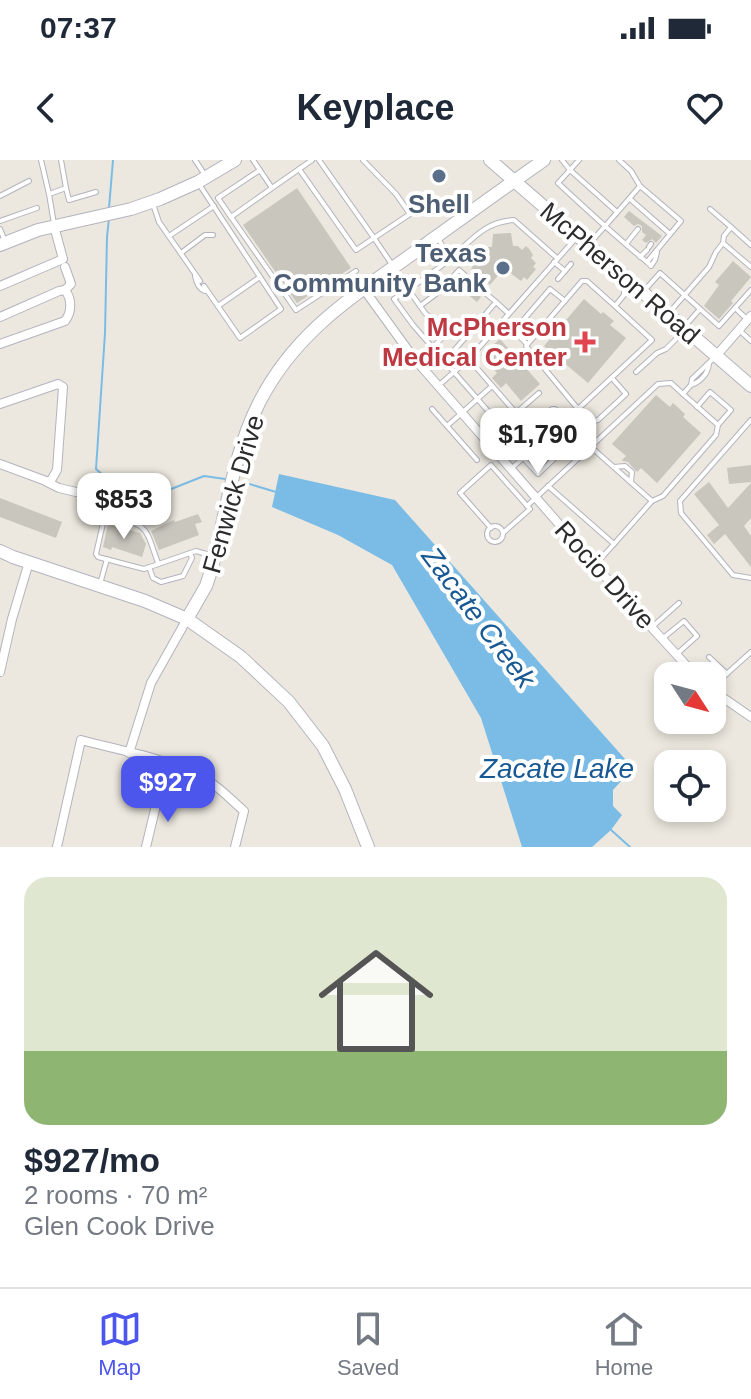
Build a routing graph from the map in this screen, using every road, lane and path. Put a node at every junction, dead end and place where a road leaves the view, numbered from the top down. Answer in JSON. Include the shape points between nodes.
{"nodes":[{"id":1,"x":41,"y":160,"type":"edge"},
{"id":2,"x":61,"y":160,"type":"edge"},
{"id":3,"x":195,"y":160,"type":"edge"},
{"id":4,"x":235,"y":160,"type":"edge"},
{"id":5,"x":253,"y":160,"type":"edge"},
{"id":6,"x":312,"y":160,"type":"edge"},
{"id":7,"x":319,"y":160,"type":"edge"},
{"id":8,"x":363,"y":160,"type":"edge"},
{"id":9,"x":490,"y":160,"type":"edge"},
{"id":10,"x":544,"y":160,"type":"edge"},
{"id":11,"x":562,"y":160,"type":"edge"},
{"id":12,"x":579,"y":160,"type":"edge"},
{"id":13,"x":619,"y":160,"type":"edge"},
{"id":14,"x":299,"y":169,"type":"junction"},
{"id":15,"x":260,"y":170,"type":"junction"},
{"id":16,"x":570,"y":170,"type":"junction"},
{"id":17,"x":202,"y":179,"type":"junction"},
{"id":18,"x":29,"y":181,"type":"dead end"},
{"id":19,"x":514,"y":181,"type":"junction"},
{"id":20,"x":640,"y":186,"type":"junction"},
{"id":21,"x":66,"y":188,"type":"junction"},
{"id":22,"x":272,"y":188,"type":"junction"},
{"id":23,"x":96,"y":192,"type":"dead end"},
{"id":24,"x":49,"y":194,"type":"junction"},
{"id":25,"x":0,"y":196,"type":"edge"},
{"id":26,"x":630,"y":198,"type":"junction"},
{"id":27,"x":658,"y":201,"type":"junction"},
{"id":28,"x":152,"y":202,"type":"junction"},
{"id":29,"x":214,"y":206,"type":"junction"},
{"id":30,"x":37,"y":208,"type":"dead end"},
{"id":31,"x":710,"y":209,"type":"dead end"},
{"id":32,"x":650,"y":211,"type":"junction"},
{"id":33,"x":617,"y":212,"type":"junction"},
{"id":34,"x":231,"y":217,"type":"junction"},
{"id":35,"x":0,"y":221,"type":"edge"},
{"id":36,"x":644,"y":223,"type":"dead end"},
{"id":37,"x":54,"y":226,"type":"junction"},
{"id":38,"x":226,"y":226,"type":"junction"},
{"id":39,"x":605,"y":226,"type":"junction"},
{"id":40,"x":731,"y":227,"type":"junction"},
{"id":41,"x":0,"y":229,"type":"edge"},
{"id":42,"x":638,"y":229,"type":"dead end"},
{"id":43,"x":665,"y":229,"type":"junction"},
{"id":44,"x":219,"y":231,"type":"dead end"},
{"id":45,"x":670,"y":234,"type":"junction"},
{"id":46,"x":213,"y":235,"type":"dead end"},
{"id":47,"x":660,"y":235,"type":"dead end"},
{"id":48,"x":169,"y":236,"type":"junction"},
{"id":49,"x":577,"y":236,"type":"junction"},
{"id":50,"x":436,"y":237,"type":"junction"},
{"id":51,"x":374,"y":238,"type":"junction"},
{"id":52,"x":723,"y":243,"type":"junction"},
{"id":53,"x":3,"y":244,"type":"edge"},
{"id":54,"x":626,"y":244,"type":"junction"},
{"id":55,"x":588,"y":245,"type":"junction"},
{"id":56,"x":751,"y":245,"type":"edge"},
{"id":57,"x":649,"y":247,"type":"dead end"},
{"id":58,"x":181,"y":253,"type":"junction"},
{"id":59,"x":640,"y":257,"type":"junction"},
{"id":60,"x":451,"y":259,"type":"junction"},
{"id":61,"x":556,"y":260,"type":"junction"},
{"id":62,"x":571,"y":264,"type":"dead end"},
{"id":63,"x":65,"y":267,"type":"dead end"},
{"id":64,"x":393,"y":267,"type":"junction"},
{"id":65,"x":751,"y":267,"type":"edge"},
{"id":66,"x":356,"y":271,"type":"dead end"},
{"id":67,"x":565,"y":271,"type":"junction"},
{"id":68,"x":195,"y":274,"type":"junction"},
{"id":69,"x":624,"y":276,"type":"junction"},
{"id":70,"x":260,"y":277,"type":"junction"},
{"id":71,"x":469,"y":279,"type":"dead end"},
{"id":72,"x":558,"y":279,"type":"dead end"},
{"id":73,"x":200,"y":281,"type":"dead end"},
{"id":74,"x":0,"y":286,"type":"edge"},
{"id":75,"x":204,"y":286,"type":"dead end"},
{"id":76,"x":478,"y":287,"type":"dead end"},
{"id":77,"x":363,"y":288,"type":"junction"},
{"id":78,"x":408,"y":289,"type":"junction"},
{"id":79,"x":65,"y":290,"type":"junction"},
{"id":80,"x":751,"y":290,"type":"edge"},
{"id":81,"x":208,"y":292,"type":"junction"},
{"id":82,"x":643,"y":292,"type":"junction"},
{"id":83,"x":685,"y":295,"type":"junction"},
{"id":84,"x":565,"y":301,"type":"junction"},
{"id":85,"x":496,"y":302,"type":"junction"},
{"id":86,"x":218,"y":306,"type":"junction"},
{"id":87,"x":420,"y":306,"type":"junction"},
{"id":88,"x":615,"y":306,"type":"junction"},
{"id":89,"x":735,"y":308,"type":"junction"},
{"id":90,"x":700,"y":309,"type":"junction"},
{"id":91,"x":509,"y":314,"type":"junction"},
{"id":92,"x":668,"y":314,"type":"junction"},
{"id":93,"x":0,"y":317,"type":"edge"},
{"id":94,"x":749,"y":318,"type":"edge"},
{"id":95,"x":684,"y":328,"type":"junction"},
{"id":96,"x":739,"y":330,"type":"junction"},
{"id":97,"x":751,"y":341,"type":"edge"},
{"id":98,"x":0,"y":344,"type":"edge"},
{"id":99,"x":527,"y":344,"type":"junction"},
{"id":100,"x":433,"y":348,"type":"junction"},
{"id":101,"x":469,"y":359,"type":"junction"},
{"id":102,"x":713,"y":360,"type":"junction"},
{"id":103,"x":445,"y":361,"type":"junction"},
{"id":104,"x":454,"y":372,"type":"junction"},
{"id":105,"x":636,"y":372,"type":"dead end"},
{"id":106,"x":612,"y":378,"type":"junction"},
{"id":107,"x":438,"y":386,"type":"junction"},
{"id":108,"x":492,"y":386,"type":"junction"},
{"id":109,"x":751,"y":386,"type":"edge"},
{"id":110,"x":539,"y":393,"type":"dead end"},
{"id":111,"x":683,"y":394,"type":"junction"},
{"id":112,"x":477,"y":399,"type":"junction"},
{"id":113,"x":0,"y":404,"type":"edge"},
{"id":114,"x":697,"y":407,"type":"junction"},
{"id":115,"x":432,"y":409,"type":"dead end"},
{"id":116,"x":578,"y":409,"type":"junction"},
{"id":117,"x":462,"y":413,"type":"junction"},
{"id":118,"x":516,"y":413,"type":"junction"},
{"id":119,"x":565,"y":421,"type":"junction"},
{"id":120,"x":750,"y":423,"type":"edge"},
{"id":121,"x":718,"y":425,"type":"junction"},
{"id":122,"x":447,"y":426,"type":"junction"},
{"id":123,"x":591,"y":447,"type":"junction"},
{"id":124,"x":525,"y":456,"type":"junction"},
{"id":125,"x":477,"y":460,"type":"dead end"},
{"id":126,"x":4,"y":465,"type":"edge"},
{"id":127,"x":511,"y":469,"type":"junction"},
{"id":128,"x":0,"y":478,"type":"edge"},
{"id":129,"x":46,"y":481,"type":"junction"},
{"id":130,"x":548,"y":486,"type":"junction"},
{"id":131,"x":76,"y":492,"type":"dead end"},
{"id":132,"x":535,"y":497,"type":"junction"},
{"id":133,"x":652,"y":501,"type":"junction"},
{"id":134,"x":527,"y":506,"type":"junction"},
{"id":135,"x":491,"y":528,"type":"junction"},
{"id":136,"x":503,"y":533,"type":"junction"},
{"id":137,"x":614,"y":544,"type":"junction"},
{"id":138,"x":0,"y":551,"type":"edge"},
{"id":139,"x":190,"y":553,"type":"junction"},
{"id":140,"x":215,"y":556,"type":"junction"},
{"id":141,"x":107,"y":559,"type":"junction"},
{"id":142,"x":29,"y":562,"type":"junction"},
{"id":143,"x":158,"y":563,"type":"junction"},
{"id":144,"x":595,"y":565,"type":"junction"},
{"id":145,"x":149,"y":567,"type":"junction"},
{"id":146,"x":751,"y":578,"type":"edge"},
{"id":147,"x":99,"y":585,"type":"junction"},
{"id":148,"x":679,"y":603,"type":"dead end"},
{"id":149,"x":0,"y":617,"type":"edge"},
{"id":150,"x":12,"y":619,"type":"junction"},
{"id":151,"x":187,"y":619,"type":"junction"},
{"id":152,"x":652,"y":627,"type":"junction"},
{"id":153,"x":662,"y":639,"type":"junction"},
{"id":154,"x":751,"y":652,"type":"edge"},
{"id":155,"x":676,"y":654,"type":"junction"},
{"id":156,"x":709,"y":657,"type":"dead end"},
{"id":157,"x":683,"y":662,"type":"edge"},
{"id":158,"x":0,"y":672,"type":"edge"},
{"id":159,"x":727,"y":674,"type":"joint"},
{"id":160,"x":726,"y":699,"type":"edge"},
{"id":161,"x":751,"y":717,"type":"edge"},
{"id":162,"x":129,"y":753,"type":"junction"},
{"id":163,"x":159,"y":793,"type":"dead end"},
{"id":164,"x":57,"y":847,"type":"edge"},
{"id":165,"x":146,"y":847,"type":"edge"},
{"id":166,"x":235,"y":847,"type":"edge"},
{"id":167,"x":368,"y":847,"type":"edge"}],
"edges":[{"from":1,"to":24,"type":"lane"},
{"from":2,"to":21,"type":"lane"},
{"from":3,"to":17,"type":"lane"},
{"from":4,"to":17,"type":"main road"},
{"from":5,"to":15,"type":"lane"},
{"from":6,"to":14,"type":"lane"},
{"from":7,"to":51,"type":"lane"},
{"from":8,"to":51,"type":"lane","via":[[410,214]]},
{"from":9,"to":19,"type":"main road","name":"McPherson Road"},
{"from":10,"to":19,"type":"main road","name":"Fenwick Drive"},
{"from":11,"to":16,"type":"lane"},
{"from":12,"to":16,"type":"lane"},
{"from":13,"to":20,"type":"lane"},
{"from":14,"to":22,"type":"lane"},
{"from":14,"to":51,"type":"lane","via":[[356,250]]},
{"from":15,"to":22,"type":"lane"},
{"from":15,"to":34,"type":"lane","via":[[218,198]]},
{"from":16,"to":33,"type":"lane"},
{"from":16,"to":39,"type":"lane","via":[[558,183]]},
{"from":17,"to":28,"type":"main road"},
{"from":17,"to":29,"type":"lane"},
{"from":18,"to":25,"type":"lane"},
{"from":19,"to":49,"type":"main road","name":"McPherson Road"},
{"from":19,"to":50,"type":"main road","name":"Fenwick Drive"},
{"from":20,"to":26,"type":"lane"},
{"from":20,"to":27,"type":"lane"},
{"from":21,"to":23,"type":"lane","via":[[69,200]]},
{"from":21,"to":24,"type":"lane"},
{"from":22,"to":34,"type":"lane"},
{"from":24,"to":37,"type":"lane"},
{"from":26,"to":32,"type":"lane"},
{"from":26,"to":33,"type":"lane"},
{"from":27,"to":32,"type":"lane"},
{"from":27,"to":45,"type":"lane","via":[[681,221]]},
{"from":28,"to":37,"type":"main road"},
{"from":28,"to":48,"type":"lane"},
{"from":29,"to":38,"type":"lane"},
{"from":29,"to":48,"type":"lane"},
{"from":30,"to":35,"type":"lane"},
{"from":31,"to":40,"type":"lane"},
{"from":32,"to":36,"type":"lane"},
{"from":32,"to":43,"type":"lane"},
{"from":33,"to":39,"type":"lane"},
{"from":34,"to":66,"type":"lane","via":[[296,310]]},
{"from":37,"to":53,"type":"main road"},
{"from":37,"to":74,"type":"street","via":[[63,259]]},
{"from":38,"to":44,"type":"lane"},
{"from":38,"to":70,"type":"lane"},
{"from":39,"to":54,"type":"lane"},
{"from":39,"to":55,"type":"lane"},
{"from":40,"to":52,"type":"lane"},
{"from":40,"to":56,"type":"lane"},
{"from":41,"to":53,"type":"lane"},
{"from":42,"to":54,"type":"lane"},
{"from":43,"to":45,"type":"lane"},
{"from":43,"to":47,"type":"lane"},
{"from":45,"to":59,"type":"lane","via":[[647,262]]},
{"from":46,"to":58,"type":"lane"},
{"from":48,"to":58,"type":"lane"},
{"from":49,"to":55,"type":"main road","name":"McPherson Road"},
{"from":49,"to":61,"type":"lane"},
{"from":50,"to":60,"type":"lane"},
{"from":50,"to":64,"type":"main road","name":"Fenwick Drive"},
{"from":51,"to":64,"type":"lane"},
{"from":52,"to":65,"type":"lane"},
{"from":52,"to":83,"type":"lane"},
{"from":54,"to":59,"type":"lane"},
{"from":55,"to":69,"type":"main road","name":"McPherson Road"},
{"from":57,"to":59,"type":"lane"},
{"from":58,"to":68,"type":"lane"},
{"from":60,"to":61,"type":"lane","via":[[498,221],[514,220]]},
{"from":60,"to":78,"type":"lane"},
{"from":61,"to":67,"type":"lane"},
{"from":61,"to":91,"type":"lane"},
{"from":62,"to":67,"type":"lane"},
{"from":63,"to":79,"type":"street","via":[[71,284]]},
{"from":64,"to":77,"type":"main road","name":"Fenwick Drive"},
{"from":64,"to":78,"type":"lane"},
{"from":67,"to":72,"type":"lane"},
{"from":68,"to":73,"type":"lane"},
{"from":68,"to":81,"type":"lane"},
{"from":69,"to":82,"type":"main road","name":"McPherson Road"},
{"from":69,"to":88,"type":"lane","via":[[624,295]]},
{"from":70,"to":86,"type":"lane"},
{"from":70,"to":86,"type":"lane","via":[[281,309],[240,338]]},
{"from":71,"to":87,"type":"lane","via":[[459,270]]},
{"from":75,"to":81,"type":"lane"},
{"from":76,"to":85,"type":"lane"},
{"from":77,"to":107,"type":"street","name":"Rocio Drive"},
{"from":77,"to":140,"type":"main road","name":"Fenwick Drive","via":[[295,348],[259,404],[239,456]]},
{"from":78,"to":87,"type":"lane"},
{"from":78,"to":100,"type":"lane","via":[[394,299]]},
{"from":79,"to":93,"type":"street"},
{"from":79,"to":98,"type":"street","via":[[71,309],[65,321]]},
{"from":80,"to":89,"type":"lane"},
{"from":81,"to":86,"type":"lane"},
{"from":82,"to":83,"type":"lane","via":[[660,273]]},
{"from":82,"to":92,"type":"main road","name":"McPherson Road"},
{"from":83,"to":90,"type":"lane"},
{"from":83,"to":92,"type":"lane"},
{"from":84,"to":88,"type":"lane","via":[[587,281]]},
{"from":84,"to":99,"type":"lane"},
{"from":84,"to":99,"type":"lane","via":[[550,289],[514,331]]},
{"from":85,"to":91,"type":"lane"},
{"from":85,"to":103,"type":"lane"},
{"from":87,"to":100,"type":"lane","via":[[447,333]]},
{"from":88,"to":106,"type":"lane","via":[[652,340]]},
{"from":89,"to":90,"type":"lane","via":[[719,326]]},
{"from":89,"to":94,"type":"lane"},
{"from":90,"to":95,"type":"lane"},
{"from":91,"to":101,"type":"lane"},
{"from":92,"to":95,"type":"main road","name":"McPherson Road"},
{"from":94,"to":96,"type":"street"},
{"from":95,"to":102,"type":"main road","name":"McPherson Road"},
{"from":95,"to":105,"type":"lane"},
{"from":96,"to":97,"type":"lane"},
{"from":96,"to":102,"type":"street"},
{"from":99,"to":116,"type":"lane"},
{"from":100,"to":103,"type":"lane"},
{"from":101,"to":104,"type":"lane"},
{"from":101,"to":108,"type":"lane"},
{"from":102,"to":109,"type":"main road","name":"McPherson Road"},
{"from":102,"to":111,"type":"lane"},
{"from":103,"to":104,"type":"lane"},
{"from":104,"to":107,"type":"lane"},
{"from":104,"to":112,"type":"lane"},
{"from":106,"to":116,"type":"lane"},
{"from":106,"to":116,"type":"lane","via":[[626,394],[598,420],[591,422]]},
{"from":107,"to":117,"type":"street","name":"Rocio Drive"},
{"from":108,"to":112,"type":"lane"},
{"from":108,"to":118,"type":"lane"},
{"from":110,"to":118,"type":"lane"},
{"from":111,"to":114,"type":"lane"},
{"from":111,"to":123,"type":"lane","via":[[671,383],[658,384]]},
{"from":112,"to":117,"type":"lane"},
{"from":112,"to":118,"type":"lane","via":[[501,426]]},
{"from":113,"to":129,"type":"street","via":[[58,384],[63,387],[57,470]]},
{"from":114,"to":121,"type":"lane"},
{"from":114,"to":121,"type":"lane","via":[[710,392],[731,410]]},
{"from":115,"to":122,"type":"lane"},
{"from":116,"to":119,"type":"lane"},
{"from":117,"to":122,"type":"lane"},
{"from":117,"to":127,"type":"street","name":"Rocio Drive"},
{"from":119,"to":124,"type":"lane"},
{"from":119,"to":124,"type":"lane","via":[[552,409],[520,436]]},
{"from":119,"to":124,"type":"lane","via":[[578,436],[538,474]]},
{"from":120,"to":146,"type":"lane","via":[[680,501],[681,513],[733,575]]},
{"from":121,"to":133,"type":"lane","via":[[716,435],[663,496]]},
{"from":122,"to":125,"type":"lane"},
{"from":123,"to":130,"type":"lane"},
{"from":123,"to":133,"type":"lane"},
{"from":124,"to":127,"type":"lane"},
{"from":126,"to":128,"type":"street"},
{"from":126,"to":129,"type":"street"},
{"from":127,"to":132,"type":"street","name":"Rocio Drive"},
{"from":129,"to":131,"type":"street"},
{"from":130,"to":132,"type":"lane"},
{"from":130,"to":137,"type":"lane"},
{"from":132,"to":134,"type":"lane"},
{"from":132,"to":144,"type":"street","name":"Rocio Drive"},
{"from":133,"to":137,"type":"lane"},
{"from":134,"to":135,"type":"lane","via":[[491,465],[460,493]]},
{"from":134,"to":136,"type":"lane","via":[[530,509]]},
{"from":135,"to":136,"type":"lane"},
{"from":135,"to":136,"type":"lane","via":[[491,540],[498,541]]},
{"from":137,"to":144,"type":"lane"},
{"from":138,"to":142,"type":"main road"},
{"from":139,"to":140,"type":"lane"},
{"from":139,"to":143,"type":"lane"},
{"from":139,"to":145,"type":"lane","via":[[183,576],[161,582]]},
{"from":140,"to":151,"type":"main road","name":"Fenwick Drive"},
{"from":141,"to":143,"type":"lane","via":[[96,554],[109,516],[140,524]]},
{"from":141,"to":145,"type":"lane"},
{"from":141,"to":147,"type":"lane"},
{"from":142,"to":147,"type":"main road"},
{"from":142,"to":150,"type":"street"},
{"from":143,"to":145,"type":"lane"},
{"from":144,"to":152,"type":"street","name":"Rocio Drive"},
{"from":147,"to":151,"type":"main road"},
{"from":148,"to":152,"type":"lane"},
{"from":149,"to":150,"type":"street"},
{"from":150,"to":158,"type":"street"},
{"from":151,"to":162,"type":"street","name":"Fenwick Drive","via":[[151,683]]},
{"from":151,"to":167,"type":"main road","via":[[241,657],[289,702],[323,746]]},
{"from":152,"to":153,"type":"street","name":"Rocio Drive"},
{"from":153,"to":155,"type":"street","name":"Rocio Drive"},
{"from":153,"to":155,"type":"lane","via":[[684,621],[697,636]]},
{"from":154,"to":159,"type":"lane"},
{"from":155,"to":157,"type":"street","name":"Rocio Drive"},
{"from":156,"to":159,"type":"lane"},
{"from":160,"to":161,"type":"street"},
{"from":162,"to":164,"type":"street","via":[[81,740]]},
{"from":162,"to":166,"type":"street","via":[[190,771],[220,789],[244,811]]},
{"from":163,"to":165,"type":"street"}]}
